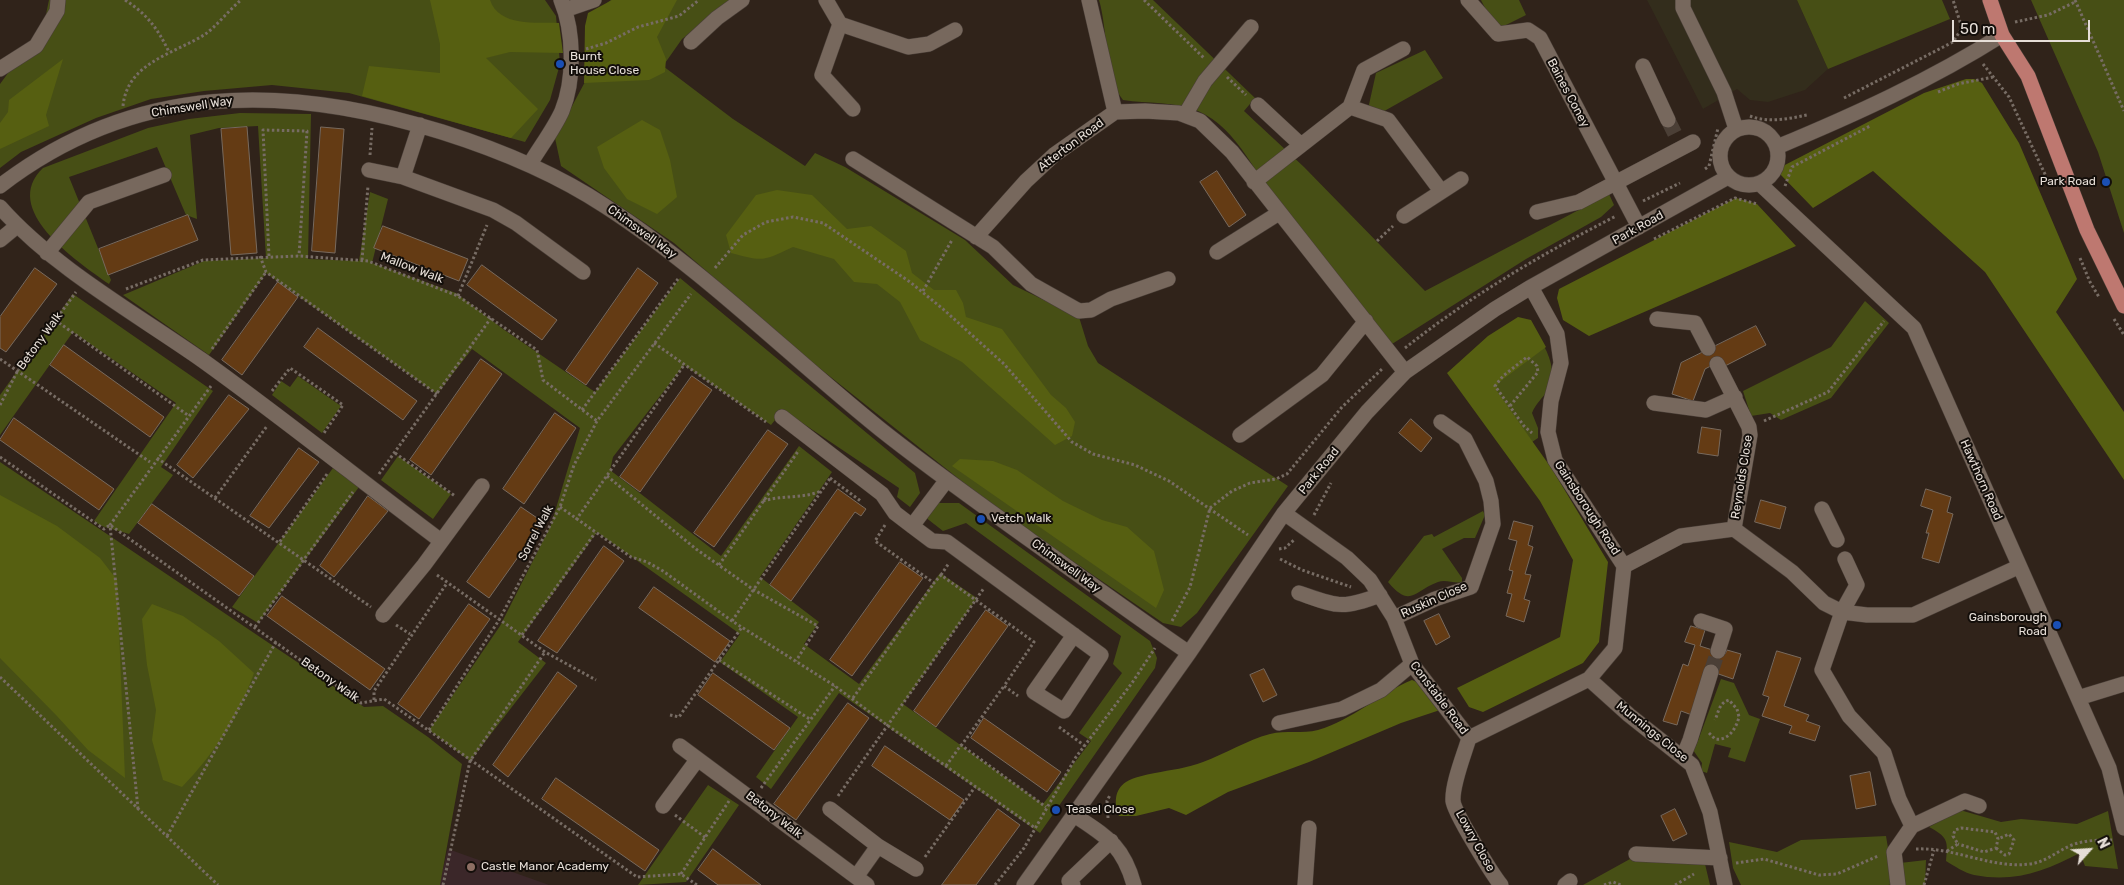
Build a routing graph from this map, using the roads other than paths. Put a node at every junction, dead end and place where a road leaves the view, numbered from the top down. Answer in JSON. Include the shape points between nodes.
{"nodes":[{"id":1,"x":58,"y":0,"type":"edge"},
{"id":2,"x":594,"y":0,"type":"edge"},
{"id":3,"x":742,"y":0,"type":"edge"},
{"id":4,"x":826,"y":0,"type":"edge"},
{"id":5,"x":1089,"y":0,"type":"edge"},
{"id":6,"x":1468,"y":0,"type":"edge"},
{"id":7,"x":1683,"y":0,"type":"edge"},
{"id":8,"x":1990,"y":0,"type":"edge"},
{"id":9,"x":563,"y":5,"type":"edge"},
{"id":10,"x":840,"y":24,"type":"junction"},
{"id":11,"x":1251,"y":26,"type":"dead end"},
{"id":12,"x":955,"y":30,"type":"dead end"},
{"id":13,"x":2002,"y":35,"type":"junction"},
{"id":14,"x":691,"y":42,"type":"dead end"},
{"id":15,"x":1403,"y":50,"type":"dead end"},
{"id":16,"x":1643,"y":66,"type":"dead end"},
{"id":17,"x":0,"y":69,"type":"edge"},
{"id":18,"x":1258,"y":105,"type":"road end"},
{"id":19,"x":1350,"y":107,"type":"junction"},
{"id":20,"x":852,"y":109,"type":"dead end"},
{"id":21,"x":1115,"y":112,"type":"junction"},
{"id":22,"x":1185,"y":115,"type":"junction"},
{"id":23,"x":1668,"y":120,"type":"tunnel mouth"},
{"id":24,"x":1734,"y":122,"type":"junction"},
{"id":25,"x":420,"y":125,"type":"junction"},
{"id":26,"x":1683,"y":142,"type":"dead end"},
{"id":27,"x":1300,"y":145,"type":"junction"},
{"id":28,"x":1777,"y":147,"type":"junction"},
{"id":29,"x":853,"y":159,"type":"dead end"},
{"id":30,"x":530,"y":164,"type":"junction"},
{"id":31,"x":369,"y":170,"type":"dead end"},
{"id":32,"x":164,"y":175,"type":"dead end"},
{"id":33,"x":403,"y":177,"type":"junction"},
{"id":34,"x":1728,"y":177,"type":"junction"},
{"id":35,"x":1461,"y":179,"type":"dead end"},
{"id":36,"x":1254,"y":182,"type":"junction"},
{"id":37,"x":1616,"y":183,"type":"junction"},
{"id":38,"x":1760,"y":184,"type":"junction"},
{"id":39,"x":0,"y":186,"type":"edge"},
{"id":40,"x":1441,"y":191,"type":"junction"},
{"id":41,"x":0,"y":206,"type":"edge"},
{"id":42,"x":1537,"y":212,"type":"dead end"},
{"id":43,"x":1279,"y":213,"type":"junction"},
{"id":44,"x":1404,"y":216,"type":"road end"},
{"id":45,"x":17,"y":226,"type":"junction"},
{"id":46,"x":1639,"y":227,"type":"junction"},
{"id":47,"x":976,"y":237,"type":"junction"},
{"id":48,"x":0,"y":240,"type":"edge"},
{"id":49,"x":1217,"y":252,"type":"dead end"},
{"id":50,"x":47,"y":253,"type":"junction"},
{"id":51,"x":582,"y":272,"type":"dead end"},
{"id":52,"x":1168,"y":279,"type":"dead end"},
{"id":53,"x":1531,"y":287,"type":"junction"},
{"id":54,"x":2124,"y":306,"type":"edge"},
{"id":55,"x":1657,"y":319,"type":"dead end"},
{"id":56,"x":1366,"y":322,"type":"junction"},
{"id":57,"x":1708,"y":348,"type":"dead end"},
{"id":58,"x":1717,"y":364,"type":"dead end"},
{"id":59,"x":1405,"y":372,"type":"junction"},
{"id":60,"x":1735,"y":397,"type":"junction"},
{"id":61,"x":1654,"y":402,"type":"dead end"},
{"id":62,"x":782,"y":417,"type":"road end"},
{"id":63,"x":1441,"y":422,"type":"dead end"},
{"id":64,"x":1240,"y":435,"type":"dead end"},
{"id":65,"x":946,"y":481,"type":"junction"},
{"id":66,"x":482,"y":486,"type":"dead end"},
{"id":67,"x":1822,"y":509,"type":"dead end"},
{"id":68,"x":1284,"y":513,"type":"junction"},
{"id":69,"x":912,"y":526,"type":"junction"},
{"id":70,"x":1734,"y":529,"type":"junction"},
{"id":71,"x":1837,"y":540,"type":"dead end"},
{"id":72,"x":441,"y":541,"type":"junction"},
{"id":73,"x":1845,"y":559,"type":"dead end"},
{"id":74,"x":1624,"y":566,"type":"junction"},
{"id":75,"x":2018,"y":567,"type":"junction"},
{"id":76,"x":1378,"y":591,"type":"junction"},
{"id":77,"x":1299,"y":593,"type":"dead end"},
{"id":78,"x":1842,"y":612,"type":"junction"},
{"id":79,"x":382,"y":615,"type":"road end"},
{"id":80,"x":1394,"y":618,"type":"junction"},
{"id":81,"x":1701,"y":621,"type":"dead end"},
{"id":82,"x":1074,"y":635,"type":"junction"},
{"id":83,"x":1718,"y":651,"type":"tunnel mouth"},
{"id":84,"x":1189,"y":653,"type":"junction"},
{"id":85,"x":1412,"y":664,"type":"junction"},
{"id":86,"x":1712,"y":672,"type":"tunnel mouth"},
{"id":87,"x":1589,"y":678,"type":"junction"},
{"id":88,"x":2124,"y":684,"type":"edge"},
{"id":89,"x":2078,"y":698,"type":"junction"},
{"id":90,"x":1279,"y":723,"type":"dead end"},
{"id":91,"x":1469,"y":738,"type":"junction"},
{"id":92,"x":680,"y":746,"type":"dead end"},
{"id":93,"x":1682,"y":757,"type":"junction"},
{"id":94,"x":697,"y":760,"type":"junction"},
{"id":95,"x":663,"y":806,"type":"road end"},
{"id":96,"x":1979,"y":806,"type":"dead end"},
{"id":97,"x":830,"y":809,"type":"road end"},
{"id":98,"x":1074,"y":815,"type":"junction"},
{"id":99,"x":1912,"y":826,"type":"junction"},
{"id":100,"x":1310,"y":828,"type":"dead end"},
{"id":101,"x":2124,"y":828,"type":"edge"},
{"id":102,"x":1107,"y":838,"type":"junction"},
{"id":103,"x":878,"y":846,"type":"junction"},
{"id":104,"x":1636,"y":854,"type":"dead end"},
{"id":105,"x":1720,"y":858,"type":"junction"},
{"id":106,"x":916,"y":869,"type":"road end"},
{"id":107,"x":862,"y":881,"type":"edge"},
{"id":108,"x":1727,"y":884,"type":"edge"},
{"id":109,"x":1024,"y":885,"type":"edge"},
{"id":110,"x":1073,"y":885,"type":"edge"},
{"id":111,"x":1134,"y":885,"type":"edge"},
{"id":112,"x":1305,"y":885,"type":"edge"},
{"id":113,"x":1501,"y":885,"type":"edge"},
{"id":114,"x":1898,"y":885,"type":"edge"}],
"edges":[{"from":1,"to":17,"type":"street","via":[[57,11],[36,46]]},
{"from":2,"to":9,"type":"street"},
{"from":3,"to":14,"type":"street"},
{"from":4,"to":10,"type":"street"},
{"from":5,"to":21,"type":"street"},
{"from":6,"to":37,"type":"street","name":"Baines Coney","via":[[1498,34],[1528,30],[1540,38]]},
{"from":7,"to":24,"type":"street","via":[[1683,8],[1724,92]]},
{"from":8,"to":13,"type":"main road"},
{"from":9,"to":30,"type":"street","via":[[571,53],[571,79],[562,111]]},
{"from":10,"to":12,"type":"street","via":[[908,47],[929,44]]},
{"from":10,"to":20,"type":"street","via":[[822,75]]},
{"from":11,"to":22,"type":"street","via":[[1205,81]]},
{"from":13,"to":28,"type":"street","via":[[1848,118]]},
{"from":13,"to":54,"type":"main road","via":[[2028,76],[2087,230]]},
{"from":15,"to":19,"type":"street","via":[[1364,70]]},
{"from":16,"to":23,"type":"street"},
{"from":18,"to":27,"type":"street"},
{"from":19,"to":27,"type":"street"},
{"from":19,"to":40,"type":"street","via":[[1388,120]]},
{"from":21,"to":22,"type":"street","name":"Atterton Road"},
{"from":21,"to":47,"type":"street","name":"Atterton Road","via":[[1054,155]]},
{"from":22,"to":36,"type":"street","name":"Atterton Road","via":[[1200,121]]},
{"from":24,"to":28,"type":"street","via":[[1762,129]]},
{"from":24,"to":34,"type":"street","via":[[1720,149],[1722,169]]},
{"from":25,"to":30,"type":"street","name":"Chimswell Way"},
{"from":25,"to":33,"type":"street"},
{"from":25,"to":39,"type":"street","name":"Chimswell Way","via":[[318,102],[223,99],[121,121],[93,131],[57,148]]},
{"from":26,"to":37,"type":"street"},
{"from":27,"to":36,"type":"street"},
{"from":28,"to":38,"type":"street","via":[[1776,168]]},
{"from":29,"to":47,"type":"street"},
{"from":30,"to":65,"type":"street","name":"Chimswell Way","via":[[602,204],[650,236]]},
{"from":31,"to":33,"type":"street"},
{"from":32,"to":50,"type":"street","via":[[89,202]]},
{"from":33,"to":51,"type":"street","via":[[492,210],[516,223]]},
{"from":34,"to":38,"type":"street","via":[[1742,185]]},
{"from":34,"to":46,"type":"street","name":"Park Road"},
{"from":35,"to":40,"type":"street"},
{"from":36,"to":43,"type":"street","name":"Atterton Road"},
{"from":37,"to":42,"type":"street","via":[[1579,202]]},
{"from":37,"to":46,"type":"street","name":"Baines Coney"},
{"from":38,"to":75,"type":"street","name":"Hawthorn Road","via":[[1914,328]]},
{"from":40,"to":44,"type":"street"},
{"from":41,"to":45,"type":"street"},
{"from":43,"to":49,"type":"street"},
{"from":43,"to":56,"type":"street","name":"Atterton Road"},
{"from":45,"to":48,"type":"street"},
{"from":45,"to":50,"type":"street"},
{"from":46,"to":53,"type":"street","name":"Park Road"},
{"from":47,"to":52,"type":"street","via":[[993,247],[1031,284],[1079,311],[1091,310],[1111,299]]},
{"from":50,"to":72,"type":"street","via":[[220,374]]},
{"from":53,"to":59,"type":"street","name":"Park Road"},
{"from":53,"to":74,"type":"street","name":"Gainsborough Road","via":[[1557,334],[1561,363],[1548,432],[1555,460]]},
{"from":55,"to":57,"type":"street","via":[[1695,324]]},
{"from":56,"to":59,"type":"street","name":"Atterton Road"},
{"from":56,"to":64,"type":"street","via":[[1322,375]]},
{"from":58,"to":60,"type":"street","name":"Reynolds Close"},
{"from":59,"to":68,"type":"street","name":"Park Road","via":[[1367,412]]},
{"from":60,"to":61,"type":"street","via":[[1706,410]]},
{"from":60,"to":70,"type":"street","name":"Reynolds Close","via":[[1750,436]]},
{"from":62,"to":69,"type":"street","via":[[882,494],[895,513]]},
{"from":63,"to":80,"type":"street","name":"Ruskin Close","via":[[1465,438],[1486,481],[1493,524],[1471,587],[1435,598]]},
{"from":65,"to":69,"type":"street"},
{"from":65,"to":84,"type":"street","name":"Chimswell Way"},
{"from":66,"to":72,"type":"street"},
{"from":67,"to":71,"type":"street"},
{"from":68,"to":76,"type":"street","name":"Constable Road","via":[[1347,558]]},
{"from":68,"to":84,"type":"street","name":"Park Road"},
{"from":69,"to":82,"type":"street","via":[[932,541],[947,542]]},
{"from":70,"to":74,"type":"street","name":"Gainsborough Road","via":[[1680,536]]},
{"from":70,"to":78,"type":"street","via":[[1792,572],[1824,603]]},
{"from":72,"to":79,"type":"street"},
{"from":73,"to":78,"type":"street","via":[[1857,585]]},
{"from":74,"to":87,"type":"street","name":"Constable Road","via":[[1615,648]]},
{"from":75,"to":78,"type":"street","via":[[1913,615]]},
{"from":75,"to":89,"type":"street","name":"Hawthorn Road"},
{"from":76,"to":77,"type":"street","via":[[1348,606]]},
{"from":76,"to":80,"type":"street","name":"Constable Road"},
{"from":78,"to":99,"type":"street","via":[[1822,670],[1849,716],[1884,754]]},
{"from":80,"to":85,"type":"street","name":"Constable Road"},
{"from":81,"to":83,"type":"street","via":[[1725,629]]},
{"from":82,"to":82,"type":"street","via":[[1101,654],[1064,711],[1034,692]]},
{"from":84,"to":98,"type":"street","name":"Park Road"},
{"from":85,"to":90,"type":"street","via":[[1381,690],[1342,709]]},
{"from":85,"to":91,"type":"street","name":"Constable Road"},
{"from":86,"to":93,"type":"street"},
{"from":87,"to":91,"type":"street","name":"Constable Road"},
{"from":87,"to":93,"type":"street","name":"Munnings Close"},
{"from":88,"to":89,"type":"street"},
{"from":89,"to":101,"type":"street","name":"Hawthorn Road","via":[[2109,768]]},
{"from":91,"to":113,"type":"street","name":"Lowry Close","via":[[1453,802]]},
{"from":92,"to":94,"type":"street","name":"Betony Walk"},
{"from":93,"to":105,"type":"street","name":"Munnings Close","via":[[1692,765],[1710,812]]},
{"from":94,"to":95,"type":"street"},
{"from":94,"to":107,"type":"street","name":"Betony Walk"},
{"from":96,"to":99,"type":"street","via":[[1965,801]]},
{"from":97,"to":103,"type":"street"},
{"from":98,"to":102,"type":"street"},
{"from":98,"to":109,"type":"street","name":"Park Road"},
{"from":99,"to":114,"type":"street","via":[[1894,852]]},
{"from":100,"to":112,"type":"street"},
{"from":102,"to":110,"type":"street","via":[[1069,881]]},
{"from":102,"to":111,"type":"street","via":[[1122,853]]},
{"from":103,"to":106,"type":"street"},
{"from":103,"to":107,"type":"street"},
{"from":104,"to":105,"type":"street"},
{"from":105,"to":108,"type":"street","name":"Munnings Close"}]}
